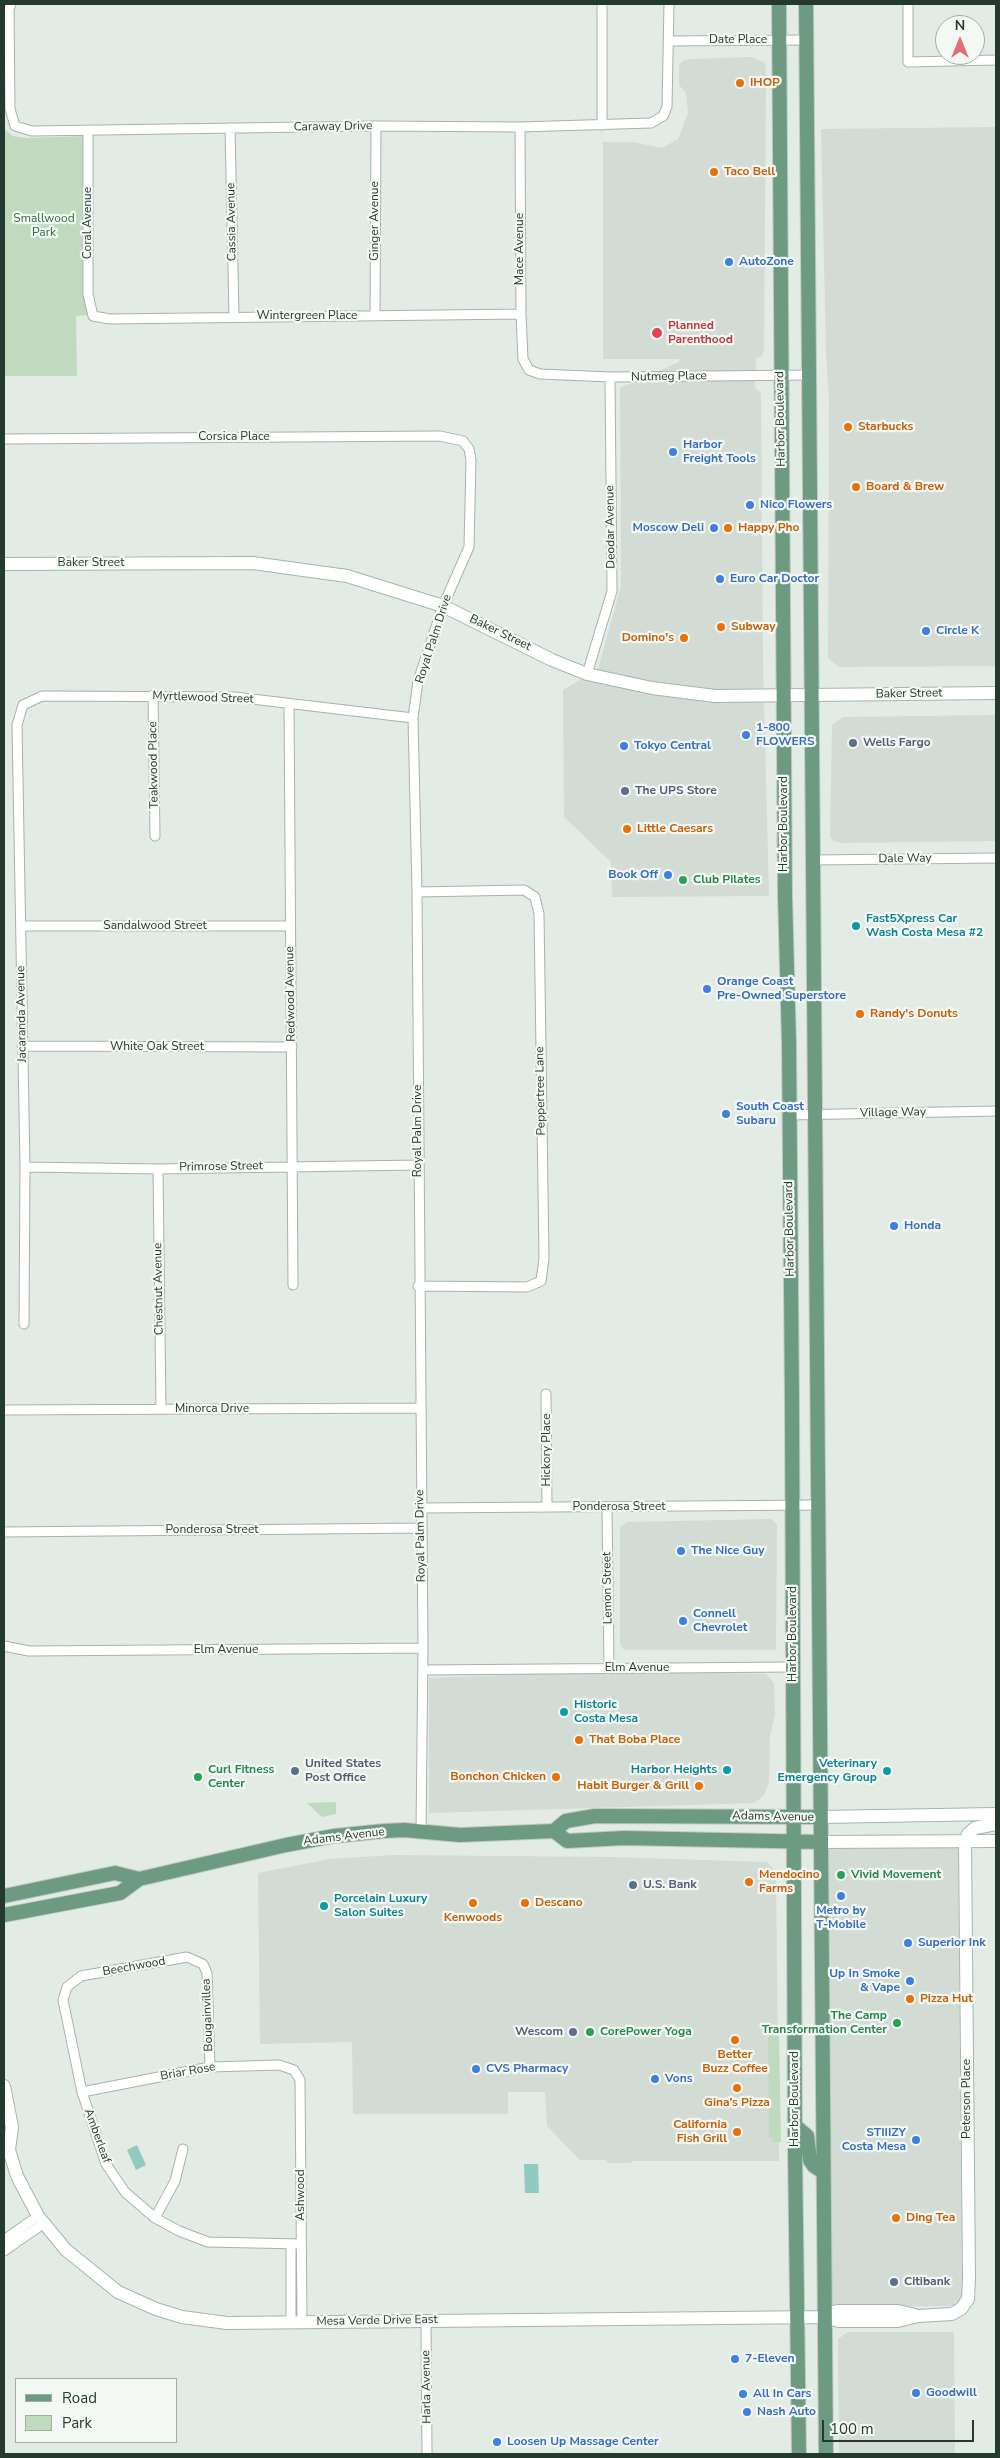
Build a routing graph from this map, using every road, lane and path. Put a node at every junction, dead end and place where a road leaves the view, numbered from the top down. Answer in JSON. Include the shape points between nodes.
{"nodes":[{"id":1,"x":11,"y":4,"type":"edge"},
{"id":2,"x":602,"y":4,"type":"edge"},
{"id":3,"x":669,"y":4,"type":"edge"},
{"id":4,"x":779,"y":4,"type":"edge"},
{"id":5,"x":806,"y":4,"type":"edge"},
{"id":6,"x":908,"y":4,"type":"edge"},
{"id":7,"x":779,"y":40,"type":"junction"},
{"id":8,"x":806,"y":40,"type":"junction"},
{"id":9,"x":670,"y":41,"type":"junction"},
{"id":10,"x":996,"y":60,"type":"edge"},
{"id":11,"x":602,"y":125,"type":"junction"},
{"id":12,"x":376,"y":126,"type":"junction"},
{"id":13,"x":520,"y":127,"type":"junction"},
{"id":14,"x":230,"y":128,"type":"junction"},
{"id":15,"x":88,"y":130,"type":"junction"},
{"id":16,"x":521,"y":314,"type":"junction"},
{"id":17,"x":93,"y":316,"type":"joint"},
{"id":18,"x":234,"y":316,"type":"junction"},
{"id":19,"x":375,"y":316,"type":"junction"},
{"id":20,"x":529,"y":370,"type":"joint"},
{"id":21,"x":781,"y":375,"type":"junction"},
{"id":22,"x":810,"y":376,"type":"junction"},
{"id":23,"x":610,"y":377,"type":"junction"},
{"id":24,"x":4,"y":438,"type":"edge"},
{"id":25,"x":463,"y":441,"type":"joint"},
{"id":26,"x":4,"y":564,"type":"edge"},
{"id":27,"x":443,"y":606,"type":"junction"},
{"id":28,"x":587,"y":674,"type":"junction"},
{"id":29,"x":996,"y":693,"type":"edge"},
{"id":30,"x":153,"y":695,"type":"junction"},
{"id":31,"x":811,"y":695,"type":"junction"},
{"id":32,"x":784,"y":696,"type":"junction"},
{"id":33,"x":288,"y":704,"type":"junction"},
{"id":34,"x":23,"y":705,"type":"joint"},
{"id":35,"x":413,"y":718,"type":"junction"},
{"id":36,"x":155,"y":836,"type":"dead end"},
{"id":37,"x":996,"y":858,"type":"edge"},
{"id":38,"x":813,"y":860,"type":"junction"},
{"id":39,"x":417,"y":892,"type":"junction"},
{"id":40,"x":21,"y":926,"type":"junction"},
{"id":41,"x":290,"y":926,"type":"junction"},
{"id":42,"x":22,"y":1046,"type":"junction"},
{"id":43,"x":292,"y":1047,"type":"junction"},
{"id":44,"x":996,"y":1111,"type":"edge"},
{"id":45,"x":815,"y":1114,"type":"junction"},
{"id":46,"x":789,"y":1115,"type":"junction"},
{"id":47,"x":294,"y":1165,"type":"junction"},
{"id":48,"x":418,"y":1165,"type":"junction"},
{"id":49,"x":25,"y":1167,"type":"junction"},
{"id":50,"x":158,"y":1169,"type":"junction"},
{"id":51,"x":293,"y":1285,"type":"dead end"},
{"id":52,"x":418,"y":1286,"type":"junction"},
{"id":53,"x":24,"y":1324,"type":"dead end"},
{"id":54,"x":546,"y":1394,"type":"dead end"},
{"id":55,"x":161,"y":1408,"type":"junction"},
{"id":56,"x":419,"y":1408,"type":"junction"},
{"id":57,"x":4,"y":1410,"type":"edge"},
{"id":58,"x":792,"y":1505,"type":"junction"},
{"id":59,"x":818,"y":1505,"type":"junction"},
{"id":60,"x":547,"y":1507,"type":"junction"},
{"id":61,"x":607,"y":1507,"type":"junction"},
{"id":62,"x":421,"y":1508,"type":"junction"},
{"id":63,"x":421,"y":1528,"type":"junction"},
{"id":64,"x":4,"y":1532,"type":"edge"},
{"id":65,"x":4,"y":1646,"type":"edge"},
{"id":66,"x":422,"y":1648,"type":"junction"},
{"id":67,"x":792,"y":1667,"type":"junction"},
{"id":68,"x":609,"y":1668,"type":"junction"},
{"id":69,"x":422,"y":1670,"type":"junction"},
{"id":70,"x":996,"y":1814,"type":"edge"},
{"id":71,"x":793,"y":1817,"type":"junction"},
{"id":72,"x":820,"y":1818,"type":"junction"},
{"id":73,"x":996,"y":1824,"type":"edge"},
{"id":74,"x":554,"y":1831,"type":"junction"},
{"id":75,"x":421,"y":1832,"type":"junction"},
{"id":76,"x":965,"y":1841,"type":"junction"},
{"id":77,"x":996,"y":1841,"type":"edge"},
{"id":78,"x":793,"y":1842,"type":"junction"},
{"id":79,"x":820,"y":1842,"type":"junction"},
{"id":80,"x":138,"y":1879,"type":"junction"},
{"id":81,"x":4,"y":1896,"type":"edge"},
{"id":82,"x":4,"y":1915,"type":"edge"},
{"id":83,"x":203,"y":1964,"type":"joint"},
{"id":84,"x":67,"y":1986,"type":"joint"},
{"id":85,"x":210,"y":2067,"type":"junction"},
{"id":86,"x":294,"y":2070,"type":"joint"},
{"id":87,"x":4,"y":2086,"type":"edge"},
{"id":88,"x":82,"y":2092,"type":"junction"},
{"id":89,"x":795,"y":2126,"type":"junction"},
{"id":90,"x":7,"y":2146,"type":"edge"},
{"id":91,"x":183,"y":2149,"type":"dead end"},
{"id":92,"x":823,"y":2172,"type":"junction"},
{"id":93,"x":155,"y":2218,"type":"junction"},
{"id":94,"x":40,"y":2220,"type":"junction"},
{"id":95,"x":4,"y":2240,"type":"edge"},
{"id":96,"x":291,"y":2244,"type":"junction"},
{"id":97,"x":301,"y":2244,"type":"junction"},
{"id":98,"x":4,"y":2251,"type":"edge"},
{"id":99,"x":798,"y":2317,"type":"junction"},
{"id":100,"x":824,"y":2317,"type":"junction"},
{"id":101,"x":426,"y":2320,"type":"junction"},
{"id":102,"x":296,"y":2322,"type":"junction"},
{"id":103,"x":427,"y":2454,"type":"edge"},
{"id":104,"x":800,"y":2454,"type":"edge"},
{"id":105,"x":826,"y":2454,"type":"edge"}],
"edges":[{"from":1,"to":15,"type":"street","name":"Caraway Drive","via":[[10,109],[15,126],[32,131]]},
{"from":2,"to":11,"type":"street"},
{"from":3,"to":9,"type":"street"},
{"from":4,"to":7,"type":"main road","name":"Harbor Boulevard"},
{"from":5,"to":8,"type":"main road","name":"Harbor Boulevard"},
{"from":6,"to":10,"type":"street","via":[[908,62]]},
{"from":7,"to":8,"type":"street","name":"Date Place"},
{"from":7,"to":9,"type":"street","name":"Date Place"},
{"from":7,"to":21,"type":"main road","name":"Harbor Boulevard"},
{"from":8,"to":22,"type":"main road","name":"Harbor Boulevard"},
{"from":9,"to":11,"type":"street","name":"Caraway Drive","via":[[668,107],[663,116],[651,123]]},
{"from":11,"to":13,"type":"street","name":"Caraway Drive"},
{"from":12,"to":13,"type":"street","name":"Caraway Drive"},
{"from":12,"to":14,"type":"street","name":"Caraway Drive"},
{"from":12,"to":19,"type":"street","name":"Ginger Avenue"},
{"from":13,"to":16,"type":"street","name":"Mace Avenue"},
{"from":14,"to":15,"type":"street","name":"Caraway Drive"},
{"from":14,"to":18,"type":"street","name":"Cassia Avenue"},
{"from":15,"to":17,"type":"street","name":"Coral Avenue","via":[[88,294]]},
{"from":16,"to":19,"type":"street","name":"Wintergreen Place"},
{"from":16,"to":20,"type":"street","name":"Mace Avenue","via":[[523,359]]},
{"from":17,"to":18,"type":"street","name":"Wintergreen Place","via":[[110,319]]},
{"from":18,"to":19,"type":"street","name":"Wintergreen Place"},
{"from":20,"to":23,"type":"street","name":"Nutmeg Place","via":[[540,374]]},
{"from":21,"to":22,"type":"street","name":"Nutmeg Place"},
{"from":21,"to":23,"type":"street","name":"Nutmeg Place"},
{"from":21,"to":32,"type":"main road","name":"Harbor Boulevard"},
{"from":22,"to":31,"type":"main road","name":"Harbor Boulevard"},
{"from":23,"to":28,"type":"street","name":"Deodar Avenue","via":[[612,591]]},
{"from":24,"to":25,"type":"street","name":"Corsica Place","via":[[440,436]]},
{"from":25,"to":27,"type":"street","name":"Royal Palm Drive","via":[[471,460],[469,547]]},
{"from":26,"to":27,"type":"street","name":"Baker Street","via":[[254,563],[347,576]]},
{"from":27,"to":28,"type":"street","name":"Baker Street"},
{"from":27,"to":35,"type":"street","name":"Royal Palm Drive","via":[[418,681]]},
{"from":28,"to":32,"type":"street","name":"Baker Street","via":[[652,688],[714,696]]},
{"from":29,"to":31,"type":"street","name":"Baker Street"},
{"from":30,"to":33,"type":"street","name":"Myrtlewood Street","via":[[235,697]]},
{"from":30,"to":34,"type":"street","name":"Myrtlewood Street","via":[[42,696]]},
{"from":30,"to":36,"type":"street","name":"Teakwood Place"},
{"from":31,"to":32,"type":"street","name":"Baker Street"},
{"from":31,"to":38,"type":"main road","name":"Harbor Boulevard"},
{"from":32,"to":46,"type":"main road","name":"Harbor Boulevard"},
{"from":33,"to":35,"type":"street","name":"Myrtlewood Street"},
{"from":33,"to":41,"type":"street","name":"Redwood Avenue"},
{"from":34,"to":40,"type":"street","name":"Jacaranda Avenue","via":[[17,725]]},
{"from":35,"to":39,"type":"street","name":"Royal Palm Drive"},
{"from":37,"to":38,"type":"street","name":"Dale Way"},
{"from":38,"to":45,"type":"main road","name":"Harbor Boulevard"},
{"from":39,"to":48,"type":"street","name":"Royal Palm Drive"},
{"from":39,"to":52,"type":"street","name":"Peppertree Lane","via":[[524,890],[535,897],[539,914],[544,1258],[541,1281],[527,1287]]},
{"from":40,"to":41,"type":"street","name":"Sandalwood Street"},
{"from":40,"to":42,"type":"street","name":"Jacaranda Avenue"},
{"from":41,"to":43,"type":"street","name":"Redwood Avenue"},
{"from":42,"to":43,"type":"street","name":"White Oak Street"},
{"from":42,"to":49,"type":"street","name":"Jacaranda Avenue"},
{"from":43,"to":47,"type":"street","name":"Redwood Avenue"},
{"from":44,"to":45,"type":"street","name":"Village Way"},
{"from":45,"to":46,"type":"street","name":"Village Way"},
{"from":45,"to":59,"type":"main road","name":"Harbor Boulevard"},
{"from":46,"to":58,"type":"main road","name":"Harbor Boulevard"},
{"from":47,"to":48,"type":"street","name":"Primrose Street"},
{"from":47,"to":50,"type":"street","name":"Primrose Street"},
{"from":47,"to":51,"type":"street","name":"Redwood Avenue"},
{"from":48,"to":52,"type":"street","name":"Royal Palm Drive"},
{"from":49,"to":50,"type":"street","name":"Primrose Street"},
{"from":49,"to":53,"type":"street","name":"Jacaranda Avenue"},
{"from":50,"to":55,"type":"street","name":"Chestnut Avenue"},
{"from":52,"to":56,"type":"street","name":"Royal Palm Drive"},
{"from":54,"to":60,"type":"street","name":"Hickory Place"},
{"from":55,"to":56,"type":"street","name":"Minorca Drive"},
{"from":55,"to":57,"type":"street","name":"Minorca Drive"},
{"from":56,"to":62,"type":"street","name":"Royal Palm Drive"},
{"from":58,"to":59,"type":"street","name":"Ponderosa Street"},
{"from":58,"to":61,"type":"street","name":"Ponderosa Street"},
{"from":58,"to":67,"type":"main road","name":"Harbor Boulevard"},
{"from":59,"to":72,"type":"main road","name":"Harbor Boulevard"},
{"from":60,"to":61,"type":"street","name":"Ponderosa Street"},
{"from":60,"to":62,"type":"street","name":"Ponderosa Street"},
{"from":61,"to":68,"type":"street","name":"Lemon Street"},
{"from":62,"to":63,"type":"street","name":"Royal Palm Drive"},
{"from":63,"to":64,"type":"street","name":"Ponderosa Street"},
{"from":63,"to":66,"type":"street","name":"Royal Palm Drive"},
{"from":65,"to":66,"type":"street","name":"Elm Avenue","via":[[30,1651]]},
{"from":66,"to":69,"type":"street","name":"Royal Palm Drive"},
{"from":67,"to":68,"type":"street","name":"Elm Avenue"},
{"from":67,"to":71,"type":"main road","name":"Harbor Boulevard"},
{"from":68,"to":69,"type":"street","name":"Elm Avenue"},
{"from":69,"to":75,"type":"street","name":"Royal Palm Drive"},
{"from":70,"to":72,"type":"street","name":"Adams Avenue"},
{"from":71,"to":72,"type":"main road","name":"Adams Avenue"},
{"from":71,"to":74,"type":"main road","name":"Adams Avenue","via":[[594,1816],[566,1820]]},
{"from":71,"to":78,"type":"main road","name":"Harbor Boulevard"},
{"from":72,"to":79,"type":"main road","name":"Harbor Boulevard"},
{"from":73,"to":76,"type":"street","via":[[975,1828]]},
{"from":74,"to":75,"type":"main road","name":"Adams Avenue"},
{"from":74,"to":78,"type":"main road","name":"Adams Avenue","via":[[567,1841],[624,1838]]},
{"from":75,"to":80,"type":"main road","name":"Adams Avenue","via":[[384,1831],[321,1838]]},
{"from":76,"to":77,"type":"street","name":"Adams Avenue"},
{"from":76,"to":79,"type":"street","name":"Adams Avenue"},
{"from":76,"to":100,"type":"street","name":"Peterson Place","via":[[968,2298],[961,2309],[952,2314],[918,2316],[898,2311],[836,2311]]},
{"from":78,"to":79,"type":"main road","name":"Adams Avenue"},
{"from":78,"to":89,"type":"main road","name":"Harbor Boulevard"},
{"from":79,"to":92,"type":"main road","name":"Harbor Boulevard"},
{"from":80,"to":81,"type":"main road","name":"Adams Avenue","via":[[115,1873]]},
{"from":80,"to":82,"type":"main road","name":"Adams Avenue","via":[[120,1893]]},
{"from":83,"to":84,"type":"street","name":"Beechwood","via":[[186,1957],[81,1976]]},
{"from":83,"to":85,"type":"street","name":"Bougainvillea"},
{"from":84,"to":88,"type":"street","name":"Amberleaf","via":[[63,2000]]},
{"from":85,"to":86,"type":"street","name":"Briar Rose","via":[[279,2065]]},
{"from":85,"to":88,"type":"street","name":"Briar Rose"},
{"from":86,"to":97,"type":"street","name":"Ashwood","via":[[300,2080]]},
{"from":87,"to":90,"type":"street","name":"Mesa Verde Drive East","via":[[12,2126]]},
{"from":88,"to":93,"type":"street","name":"Amberleaf","via":[[106,2164],[125,2192]]},
{"from":89,"to":92,"type":"main road","via":[[807,2136],[814,2166]]},
{"from":89,"to":99,"type":"main road","name":"Harbor Boulevard"},
{"from":90,"to":94,"type":"street","name":"Mesa Verde Drive East","via":[[17,2176]]},
{"from":91,"to":93,"type":"street","via":[[175,2181]]},
{"from":92,"to":100,"type":"main road","name":"Harbor Boulevard"},
{"from":93,"to":96,"type":"street","name":"Amberleaf","via":[[208,2242]]},
{"from":94,"to":95,"type":"street"},
{"from":94,"to":98,"type":"street"},
{"from":94,"to":102,"type":"street","name":"Mesa Verde Drive East","via":[[75,2258],[118,2292],[156,2309],[203,2321]]},
{"from":96,"to":97,"type":"street","name":"Amberleaf"},
{"from":96,"to":102,"type":"street"},
{"from":97,"to":102,"type":"street","name":"Ashwood"},
{"from":99,"to":100,"type":"street","name":"Mesa Verde Drive East"},
{"from":99,"to":101,"type":"street","name":"Mesa Verde Drive East"},
{"from":99,"to":104,"type":"main road","name":"Harbor Boulevard"},
{"from":100,"to":105,"type":"main road","name":"Harbor Boulevard"},
{"from":101,"to":102,"type":"street","name":"Mesa Verde Drive East"},
{"from":101,"to":103,"type":"street","name":"Harla Avenue"}]}
